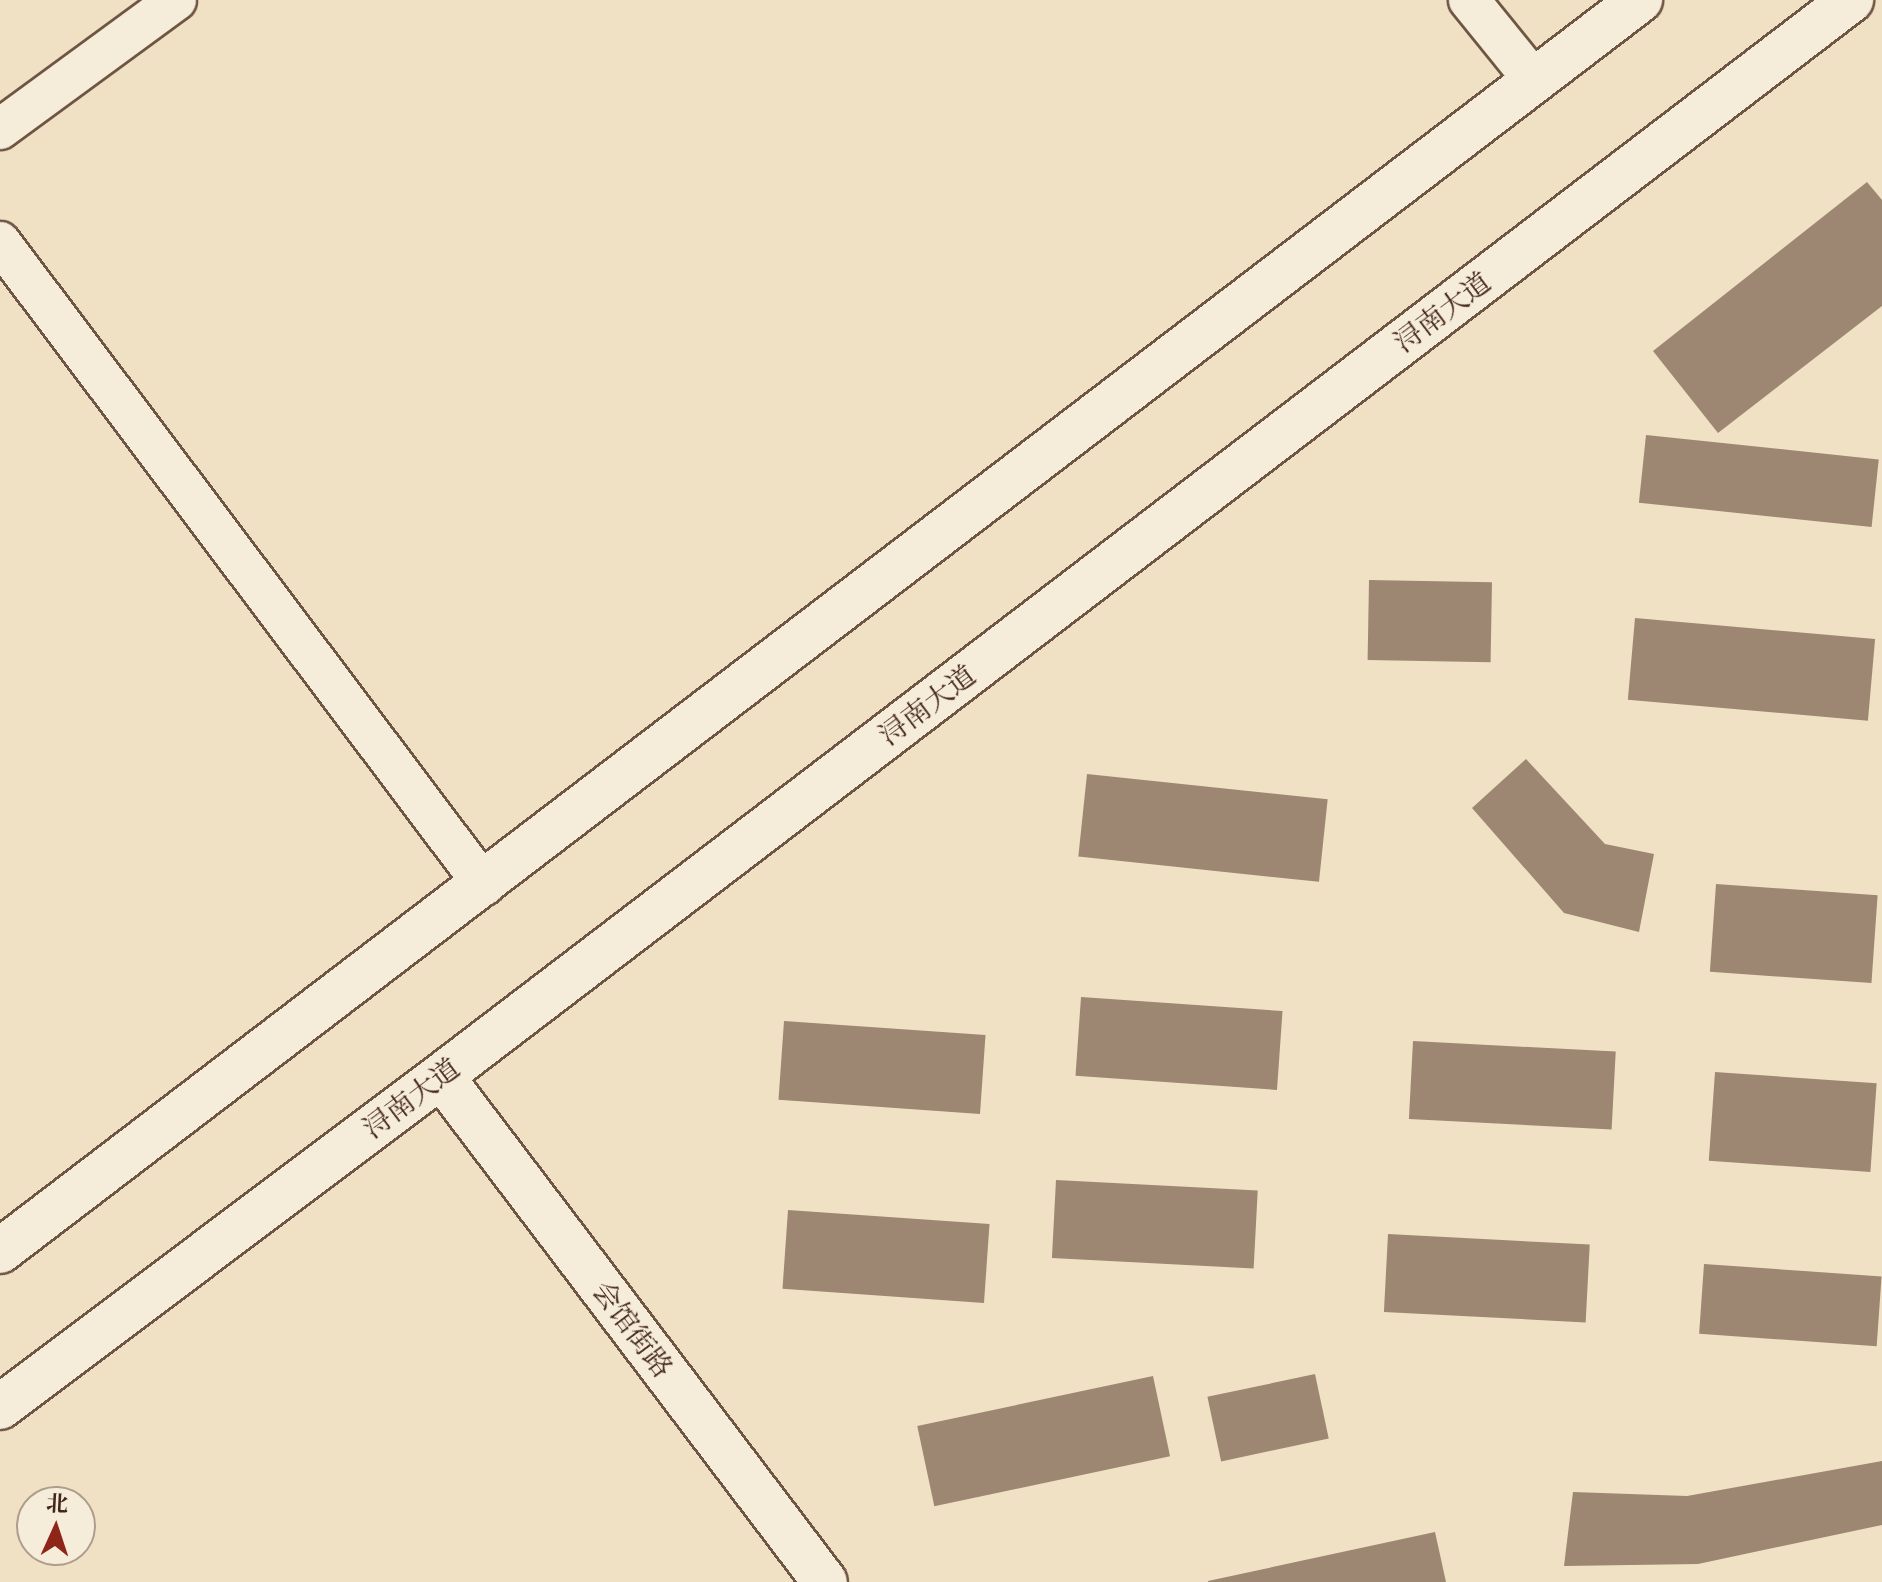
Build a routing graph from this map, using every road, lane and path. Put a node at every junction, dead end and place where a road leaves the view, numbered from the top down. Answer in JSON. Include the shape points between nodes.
{"nodes":[{"id":1,"x":176,"y":0,"type":"edge"},
{"id":2,"x":1469,"y":0,"type":"edge"},
{"id":3,"x":1640,"y":0,"type":"edge"},
{"id":4,"x":1851,"y":0,"type":"edge"},
{"id":5,"x":1533,"y":79,"type":"junction"},
{"id":6,"x":0,"y":129,"type":"edge"},
{"id":7,"x":0,"y":242,"type":"edge"},
{"id":8,"x":484,"y":885,"type":"junction"},
{"id":9,"x":441,"y":1076,"type":"junction"},
{"id":10,"x":0,"y":1251,"type":"edge"},
{"id":11,"x":0,"y":1407,"type":"edge"},
{"id":12,"x":825,"y":1582,"type":"edge"}],
"edges":[{"from":1,"to":6,"type":"street"},
{"from":2,"to":5,"type":"street"},
{"from":3,"to":5,"type":"main road"},
{"from":4,"to":9,"type":"main road","name":"浔南大道"},
{"from":5,"to":8,"type":"main road"},
{"from":7,"to":8,"type":"street"},
{"from":8,"to":10,"type":"main road"},
{"from":9,"to":11,"type":"main road","name":"浔南大道"},
{"from":9,"to":12,"type":"main road","name":"会馆街路"}]}
